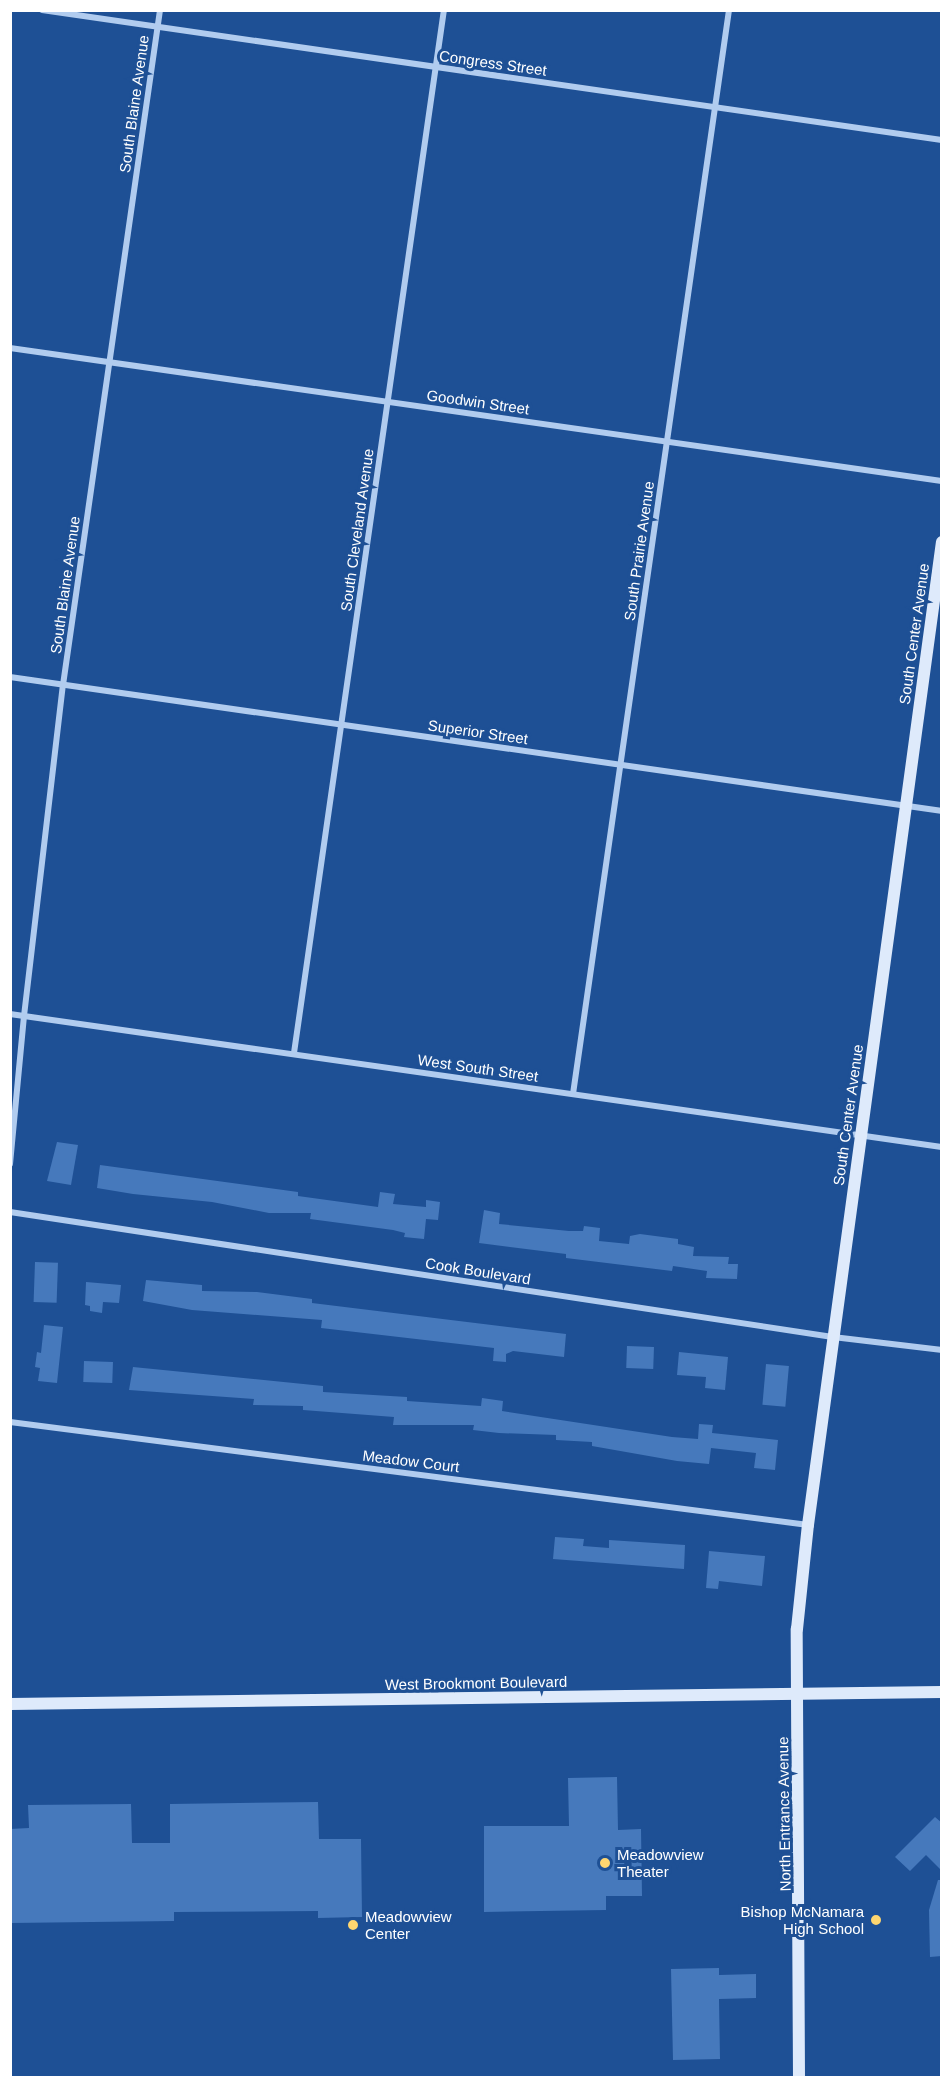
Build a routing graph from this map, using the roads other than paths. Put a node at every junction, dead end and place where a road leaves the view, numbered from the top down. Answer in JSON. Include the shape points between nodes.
{"nodes":[{"id":1,"x":42,"y":10,"type":"edge"},
{"id":2,"x":160,"y":10,"type":"edge"},
{"id":3,"x":444,"y":10,"type":"edge"},
{"id":4,"x":729,"y":10,"type":"edge"},
{"id":5,"x":157,"y":27,"type":"junction"},
{"id":6,"x":436,"y":67,"type":"junction"},
{"id":7,"x":715,"y":108,"type":"junction"},
{"id":8,"x":942,"y":140,"type":"edge"},
{"id":9,"x":10,"y":348,"type":"edge"},
{"id":10,"x":109,"y":362,"type":"junction"},
{"id":11,"x":388,"y":402,"type":"junction"},
{"id":12,"x":667,"y":442,"type":"junction"},
{"id":13,"x":942,"y":481,"type":"edge"},
{"id":14,"x":942,"y":542,"type":"edge"},
{"id":15,"x":10,"y":677,"type":"edge"},
{"id":16,"x":63,"y":685,"type":"junction"},
{"id":17,"x":341,"y":725,"type":"junction"},
{"id":18,"x":621,"y":765,"type":"junction"},
{"id":19,"x":906,"y":806,"type":"junction"},
{"id":20,"x":942,"y":811,"type":"edge"},
{"id":21,"x":10,"y":1014,"type":"edge"},
{"id":22,"x":24,"y":1016,"type":"junction"},
{"id":23,"x":294,"y":1053,"type":"junction"},
{"id":24,"x":573,"y":1094,"type":"junction"},
{"id":25,"x":861,"y":1135,"type":"junction"},
{"id":26,"x":942,"y":1147,"type":"edge"},
{"id":27,"x":10,"y":1164,"type":"edge"},
{"id":28,"x":10,"y":1212,"type":"edge"},
{"id":29,"x":833,"y":1338,"type":"junction"},
{"id":30,"x":942,"y":1350,"type":"edge"},
{"id":31,"x":10,"y":1422,"type":"edge"},
{"id":32,"x":808,"y":1525,"type":"junction"},
{"id":33,"x":942,"y":1692,"type":"edge"},
{"id":34,"x":798,"y":1694,"type":"junction"},
{"id":35,"x":10,"y":1704,"type":"edge"},
{"id":36,"x":799,"y":2078,"type":"edge"}],
"edges":[{"from":1,"to":5,"type":"street","name":"Congress Street"},
{"from":2,"to":5,"type":"street","name":"South Blaine Avenue"},
{"from":3,"to":6,"type":"street","name":"South Cleveland Avenue"},
{"from":4,"to":7,"type":"street","name":"South Prairie Avenue"},
{"from":5,"to":6,"type":"street","name":"Congress Street"},
{"from":5,"to":10,"type":"street","name":"South Blaine Avenue"},
{"from":6,"to":7,"type":"street","name":"Congress Street"},
{"from":6,"to":11,"type":"street","name":"South Cleveland Avenue"},
{"from":7,"to":8,"type":"street","name":"Congress Street"},
{"from":7,"to":12,"type":"street","name":"South Prairie Avenue"},
{"from":9,"to":10,"type":"street","name":"Goodwin Street"},
{"from":10,"to":11,"type":"street","name":"Goodwin Street"},
{"from":10,"to":16,"type":"street","name":"South Blaine Avenue"},
{"from":11,"to":12,"type":"street","name":"Goodwin Street"},
{"from":11,"to":17,"type":"street","name":"South Cleveland Avenue"},
{"from":12,"to":13,"type":"street","name":"Goodwin Street"},
{"from":12,"to":18,"type":"street","name":"South Prairie Avenue"},
{"from":14,"to":19,"type":"main road","name":"South Center Avenue"},
{"from":15,"to":16,"type":"street","name":"Superior Street"},
{"from":16,"to":17,"type":"street","name":"Superior Street"},
{"from":16,"to":22,"type":"street","name":"South Blaine Avenue"},
{"from":17,"to":18,"type":"street","name":"Superior Street"},
{"from":17,"to":23,"type":"street","name":"South Cleveland Avenue"},
{"from":18,"to":19,"type":"street","name":"Superior Street"},
{"from":18,"to":24,"type":"street","name":"South Prairie Avenue"},
{"from":19,"to":20,"type":"street","name":"Superior Street"},
{"from":19,"to":25,"type":"main road","name":"South Center Avenue"},
{"from":21,"to":22,"type":"street","name":"West South Street"},
{"from":22,"to":23,"type":"street","name":"West South Street"},
{"from":22,"to":27,"type":"street","name":"South Blaine Avenue"},
{"from":23,"to":24,"type":"street","name":"West South Street"},
{"from":24,"to":25,"type":"street","name":"West South Street"},
{"from":25,"to":26,"type":"street","name":"West South Street"},
{"from":25,"to":29,"type":"main road","name":"South Center Avenue"},
{"from":28,"to":29,"type":"street","name":"Cook Boulevard"},
{"from":29,"to":30,"type":"street","name":"Cook Boulevard"},
{"from":29,"to":32,"type":"main road","name":"South Center Avenue"},
{"from":31,"to":32,"type":"street","name":"Meadow Court"},
{"from":32,"to":34,"type":"main road","name":"South Center Avenue","via":[[797,1629]]},
{"from":33,"to":34,"type":"main road","name":"West Brookmont Boulevard"},
{"from":34,"to":35,"type":"main road","name":"West Brookmont Boulevard"},
{"from":34,"to":36,"type":"main road","name":"North Entrance Avenue"}]}
